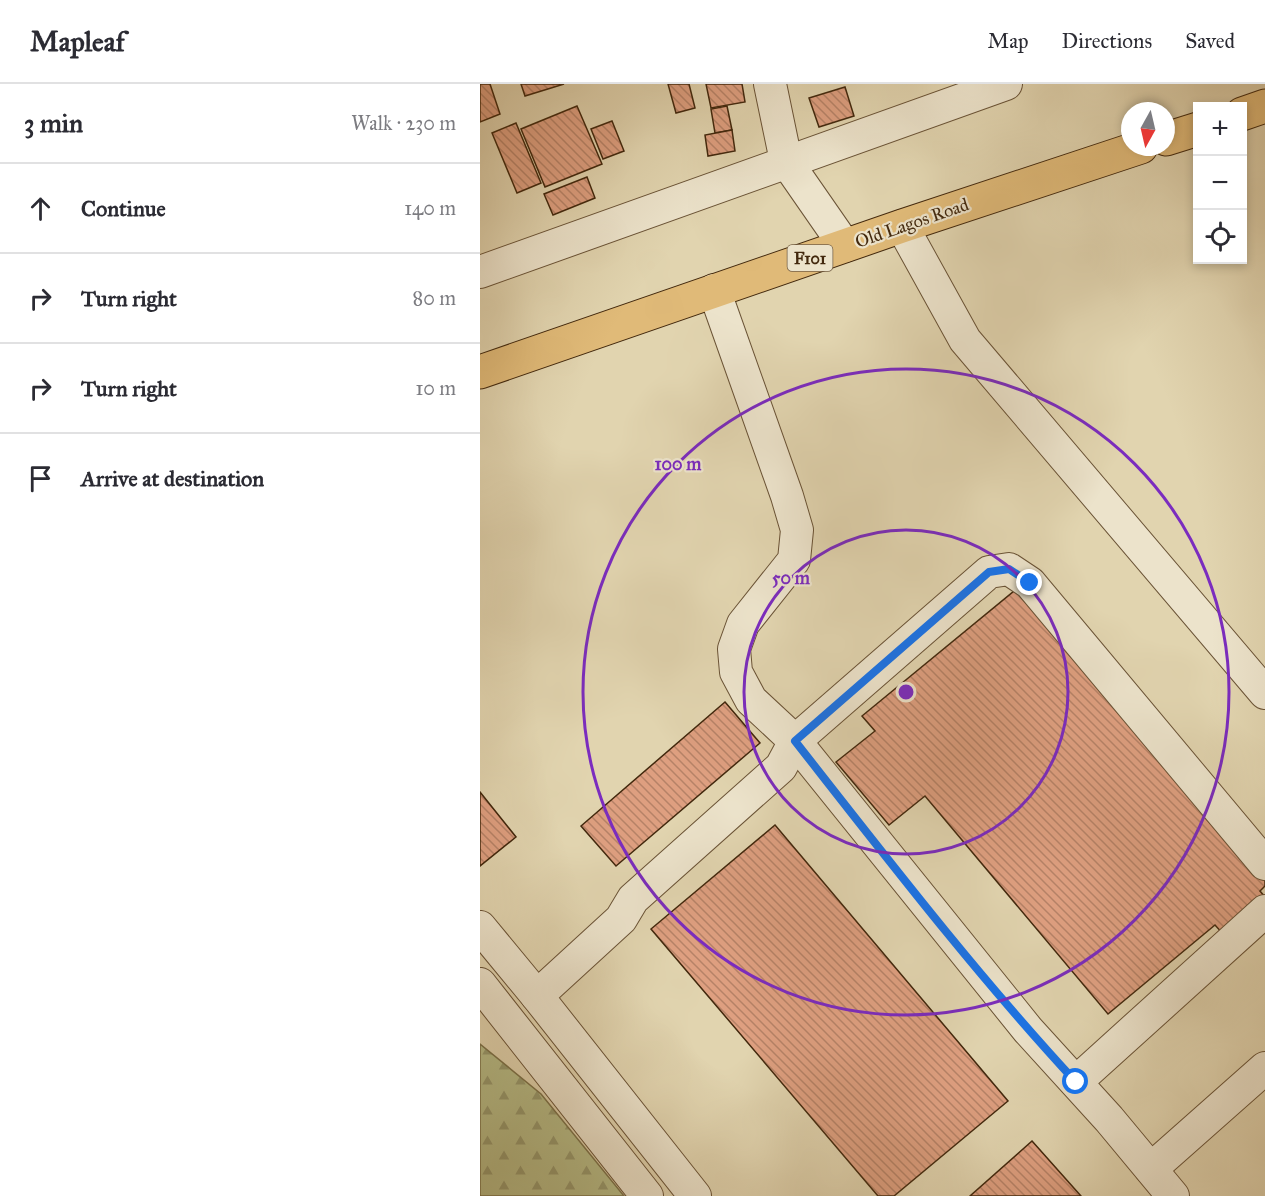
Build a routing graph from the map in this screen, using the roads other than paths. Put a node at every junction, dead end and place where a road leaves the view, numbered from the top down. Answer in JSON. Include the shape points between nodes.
{"nodes":[{"id":1,"x":770,"y":84,"type":"edge"},
{"id":2,"x":992,"y":86,"type":"edge"},
{"id":3,"x":1265,"y":106,"type":"edge"},
{"id":4,"x":1247,"y":112,"type":"edge"},
{"id":5,"x":1193,"y":130,"type":"edge"},
{"id":6,"x":1175,"y":136,"type":"edge"},
{"id":7,"x":1121,"y":154,"type":"edge"},
{"id":8,"x":786,"y":161,"type":"junction"},
{"id":9,"x":902,"y":226,"type":"junction"},
{"id":10,"x":845,"y":246,"type":"junction"},
{"id":11,"x":480,"y":272,"type":"edge"},
{"id":12,"x":714,"y":290,"type":"junction"},
{"id":13,"x":480,"y":372,"type":"edge"},
{"id":14,"x":1265,"y":693,"type":"edge"},
{"id":15,"x":795,"y":741,"type":"junction"},
{"id":16,"x":1265,"y":864,"type":"edge"},
{"id":17,"x":1265,"y":911,"type":"edge"},
{"id":18,"x":480,"y":927,"type":"edge"},
{"id":19,"x":480,"y":984,"type":"edge"},
{"id":20,"x":537,"y":996,"type":"junction"},
{"id":21,"x":1265,"y":1068,"type":"edge"},
{"id":22,"x":1076,"y":1082,"type":"junction"},
{"id":23,"x":1150,"y":1169,"type":"junction"},
{"id":24,"x":647,"y":1196,"type":"edge"},
{"id":25,"x":695,"y":1196,"type":"edge"},
{"id":26,"x":1173,"y":1196,"type":"edge"}],
"edges":[{"from":1,"to":8,"type":"street"},
{"from":2,"to":8,"type":"street"},
{"from":3,"to":4,"type":"main road"},
{"from":5,"to":6,"type":"main road"},
{"from":7,"to":9,"type":"main road","name":"Old Lagos Road","number":"F101"},
{"from":8,"to":10,"type":"street"},
{"from":8,"to":11,"type":"street"},
{"from":9,"to":10,"type":"main road","name":"Old Lagos Road","number":"F101"},
{"from":9,"to":14,"type":"street","via":[[965,340]]},
{"from":10,"to":12,"type":"main road","name":"Old Lagos Road","number":"F101"},
{"from":12,"to":13,"type":"main road","name":"Old Lagos Road","number":"F101"},
{"from":12,"to":15,"type":"street","via":[[796,530],[794,560],[743,624],[734,649],[736,672],[751,700]]},
{"from":15,"to":16,"type":"street","via":[[989,572],[1009,569],[1030,583]]},
{"from":15,"to":20,"type":"street","via":[[781,767],[633,899],[621,919]]},
{"from":15,"to":22,"type":"street","via":[[926,907]]},
{"from":17,"to":22,"type":"street"},
{"from":18,"to":20,"type":"street"},
{"from":19,"to":24,"type":"street"},
{"from":20,"to":25,"type":"street"},
{"from":21,"to":23,"type":"street"},
{"from":22,"to":23,"type":"street"},
{"from":23,"to":26,"type":"street"}]}
